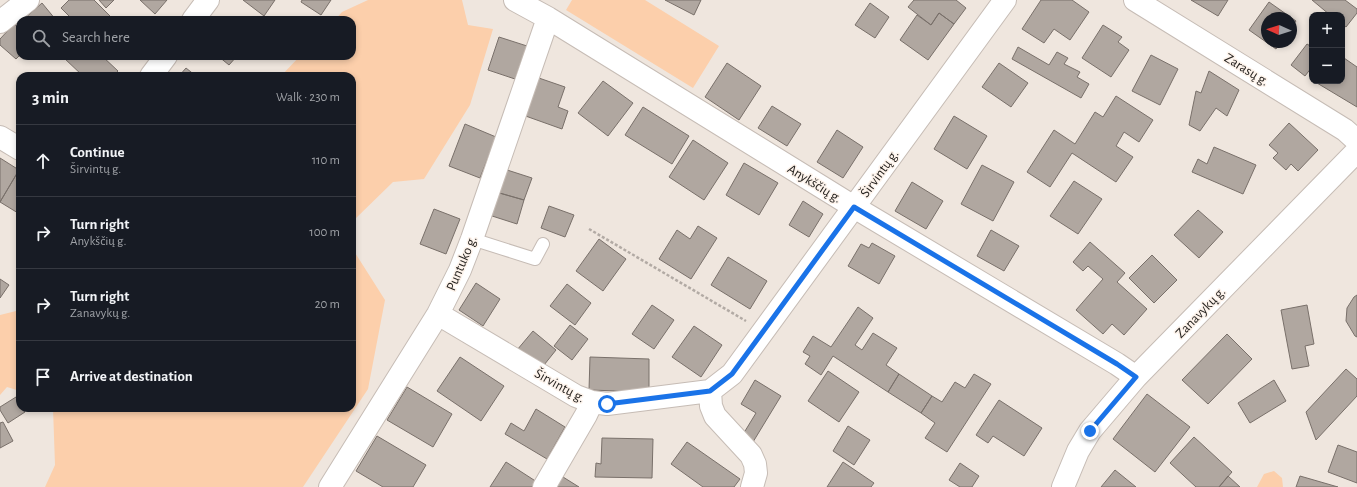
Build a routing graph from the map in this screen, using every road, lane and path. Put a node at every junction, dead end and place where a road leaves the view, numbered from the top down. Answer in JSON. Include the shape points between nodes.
{"nodes":[{"id":1,"x":28,"y":0,"type":"edge"},
{"id":2,"x":208,"y":0,"type":"edge"},
{"id":3,"x":515,"y":0,"type":"edge"},
{"id":4,"x":1005,"y":0,"type":"edge"},
{"id":5,"x":1136,"y":0,"type":"edge"},
{"id":6,"x":196,"y":16,"type":"edge"},
{"id":7,"x":548,"y":18,"type":"junction"},
{"id":8,"x":0,"y":22,"type":"edge"},
{"id":9,"x":163,"y":60,"type":"edge"},
{"id":10,"x":154,"y":72,"type":"edge"},
{"id":11,"x":0,"y":137,"type":"edge"},
{"id":12,"x":1357,"y":141,"type":"edge"},
{"id":13,"x":16,"y":147,"type":"edge"},
{"id":14,"x":1357,"y":151,"type":"edge"},
{"id":15,"x":854,"y":207,"type":"junction"},
{"id":16,"x":589,"y":229,"type":"dead end"},
{"id":17,"x":472,"y":239,"type":"junction"},
{"id":18,"x":543,"y":244,"type":"dead end"},
{"id":19,"x":438,"y":314,"type":"junction"},
{"id":20,"x":763,"y":331,"type":"junction"},
{"id":21,"x":1136,"y":377,"type":"junction"},
{"id":22,"x":710,"y":391,"type":"junction"},
{"id":23,"x":592,"y":402,"type":"junction"},
{"id":24,"x":330,"y":487,"type":"edge"},
{"id":25,"x":544,"y":487,"type":"edge"},
{"id":26,"x":752,"y":487,"type":"edge"},
{"id":27,"x":1062,"y":487,"type":"edge"}],
"edges":[{"from":1,"to":8,"type":"street"},
{"from":2,"to":6,"type":"street"},
{"from":3,"to":7,"type":"street","name":"Anykščių g."},
{"from":4,"to":15,"type":"street","name":"Širvintų g."},
{"from":5,"to":12,"type":"street","name":"Zarasų g.","via":[[1345,130]]},
{"from":7,"to":15,"type":"street","name":"Anykščių g."},
{"from":7,"to":17,"type":"street","name":"Puntuko g."},
{"from":9,"to":10,"type":"street"},
{"from":11,"to":13,"type":"street"},
{"from":14,"to":21,"type":"street","name":"Zanavykų g."},
{"from":15,"to":20,"type":"street","name":"Širvintų g."},
{"from":15,"to":21,"type":"street","name":"Anykščių g."},
{"from":16,"to":20,"type":"path"},
{"from":17,"to":18,"type":"lane","via":[[536,259]]},
{"from":17,"to":19,"type":"street","name":"Puntuko g."},
{"from":19,"to":23,"type":"street","name":"Širvintų g.","via":[[576,396]]},
{"from":19,"to":24,"type":"street","name":"Puntuko g."},
{"from":20,"to":22,"type":"street","name":"Širvintų g.","via":[[732,374]]},
{"from":21,"to":27,"type":"street","name":"Zanavykų g.","via":[[1090,431]]},
{"from":22,"to":23,"type":"street","name":"Širvintų g.","via":[[607,404]]},
{"from":22,"to":26,"type":"street","via":[[715,416],[752,455],[756,473]]},
{"from":23,"to":25,"type":"street"}]}
